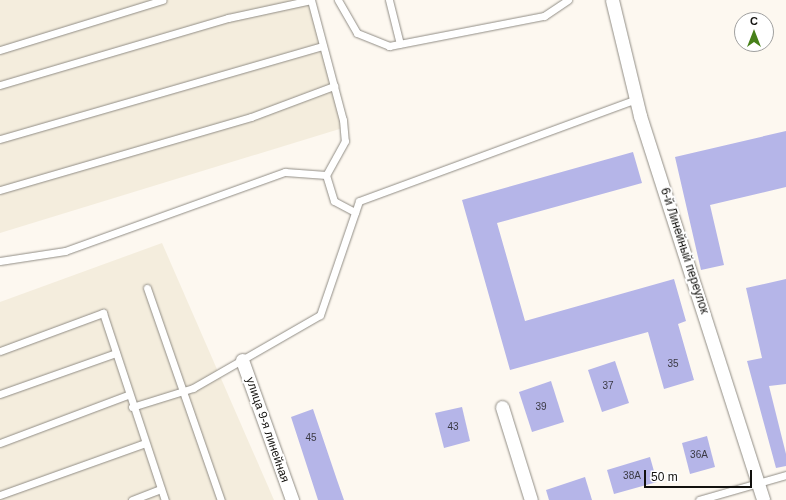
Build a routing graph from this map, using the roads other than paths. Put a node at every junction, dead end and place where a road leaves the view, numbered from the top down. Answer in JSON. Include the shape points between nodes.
{"nodes":[{"id":1,"x":163,"y":0,"type":"edge"},
{"id":2,"x":338,"y":0,"type":"edge"},
{"id":3,"x":389,"y":0,"type":"edge"},
{"id":4,"x":568,"y":0,"type":"edge"},
{"id":5,"x":612,"y":0,"type":"edge"},
{"id":6,"x":400,"y":44,"type":"junction"},
{"id":7,"x":323,"y":46,"type":"junction"},
{"id":8,"x":0,"y":50,"type":"edge"},
{"id":9,"x":0,"y":85,"type":"edge"},
{"id":10,"x":334,"y":86,"type":"junction"},
{"id":11,"x":636,"y":99,"type":"junction"},
{"id":12,"x":0,"y":139,"type":"edge"},
{"id":13,"x":326,"y":175,"type":"junction"},
{"id":14,"x":0,"y":190,"type":"edge"},
{"id":15,"x":355,"y":212,"type":"junction"},
{"id":16,"x":0,"y":262,"type":"edge"},
{"id":17,"x":147,"y":288,"type":"dead end"},
{"id":18,"x":0,"y":351,"type":"edge"},
{"id":19,"x":116,"y":353,"type":"junction"},
{"id":20,"x":242,"y":360,"type":"junction"},
{"id":21,"x":182,"y":392,"type":"junction"},
{"id":22,"x":0,"y":394,"type":"edge"},
{"id":23,"x":128,"y":395,"type":"junction"},
{"id":24,"x":132,"y":407,"type":"junction"},
{"id":25,"x":502,"y":407,"type":"dead end"},
{"id":26,"x":0,"y":443,"type":"edge"},
{"id":27,"x":145,"y":443,"type":"junction"},
{"id":28,"x":786,"y":475,"type":"edge"},
{"id":29,"x":758,"y":483,"type":"junction"},
{"id":30,"x":161,"y":489,"type":"junction"},
{"id":31,"x":0,"y":495,"type":"edge"},
{"id":32,"x":132,"y":500,"type":"edge"},
{"id":33,"x":165,"y":500,"type":"edge"},
{"id":34,"x":221,"y":500,"type":"edge"},
{"id":35,"x":292,"y":500,"type":"edge"},
{"id":36,"x":531,"y":500,"type":"edge"},
{"id":37,"x":699,"y":500,"type":"edge"},
{"id":38,"x":763,"y":500,"type":"edge"}],
"edges":[{"from":1,"to":8,"type":"lane"},
{"from":2,"to":6,"type":"lane","via":[[356,33],[389,46]]},
{"from":3,"to":6,"type":"lane"},
{"from":4,"to":6,"type":"lane","via":[[544,16]]},
{"from":5,"to":11,"type":"street","name":"6-й Линейный переулок"},
{"from":7,"to":9,"type":"lane","via":[[311,0],[228,18]]},
{"from":7,"to":10,"type":"lane"},
{"from":7,"to":12,"type":"lane"},
{"from":10,"to":13,"type":"lane","via":[[345,141]]},
{"from":10,"to":14,"type":"lane","via":[[251,117]]},
{"from":11,"to":15,"type":"lane","via":[[359,201]]},
{"from":11,"to":29,"type":"street","name":"6-й Линейный переулок"},
{"from":13,"to":15,"type":"lane","via":[[334,202]]},
{"from":13,"to":16,"type":"lane","via":[[285,172],[65,251]]},
{"from":15,"to":20,"type":"lane","via":[[320,316]]},
{"from":17,"to":21,"type":"lane"},
{"from":18,"to":19,"type":"lane","via":[[103,313]]},
{"from":19,"to":22,"type":"lane"},
{"from":19,"to":23,"type":"lane"},
{"from":20,"to":21,"type":"lane"},
{"from":20,"to":35,"type":"street","name":"улица 9-я линейная"},
{"from":21,"to":24,"type":"lane"},
{"from":21,"to":34,"type":"lane"},
{"from":23,"to":24,"type":"lane"},
{"from":23,"to":26,"type":"lane"},
{"from":24,"to":27,"type":"lane"},
{"from":25,"to":36,"type":"street"},
{"from":27,"to":30,"type":"lane"},
{"from":27,"to":31,"type":"lane"},
{"from":28,"to":29,"type":"lane"},
{"from":29,"to":37,"type":"lane"},
{"from":29,"to":38,"type":"street","name":"6-й Линейный переулок"},
{"from":30,"to":32,"type":"lane"},
{"from":30,"to":33,"type":"lane"}]}
